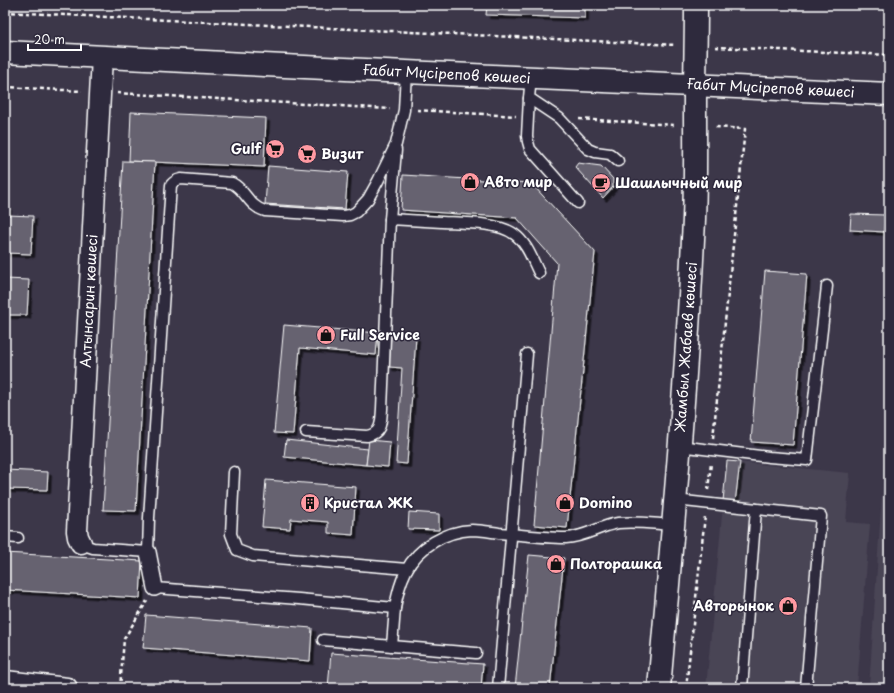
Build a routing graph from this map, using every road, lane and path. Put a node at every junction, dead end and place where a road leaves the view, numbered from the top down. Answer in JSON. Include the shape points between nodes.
{"nodes":[{"id":1,"x":696,"y":5,"type":"edge"},
{"id":2,"x":5,"y":12,"type":"edge"},
{"id":3,"x":696,"y":46,"type":"junction"},
{"id":4,"x":5,"y":52,"type":"edge"},
{"id":5,"x":889,"y":55,"type":"edge"},
{"id":6,"x":102,"y":57,"type":"junction"},
{"id":7,"x":406,"y":72,"type":"junction"},
{"id":8,"x":695,"y":85,"type":"junction"},
{"id":9,"x":5,"y":87,"type":"edge"},
{"id":10,"x":530,"y":88,"type":"junction"},
{"id":11,"x":100,"y":92,"type":"junction"},
{"id":12,"x":889,"y":94,"type":"edge"},
{"id":13,"x":404,"y":110,"type":"junction"},
{"id":14,"x":528,"y":117,"type":"junction"},
{"id":15,"x":559,"y":118,"type":"junction"},
{"id":16,"x":696,"y":126,"type":"junction"},
{"id":17,"x":396,"y":144,"type":"junction"},
{"id":18,"x":618,"y":160,"type":"dead end"},
{"id":19,"x":578,"y":203,"type":"dead end"},
{"id":20,"x":390,"y":219,"type":"junction"},
{"id":21,"x":539,"y":273,"type":"dead end"},
{"id":22,"x":827,"y":286,"type":"dead end"},
{"id":23,"x":527,"y":354,"type":"dead end"},
{"id":24,"x":306,"y":432,"type":"dead end"},
{"id":25,"x":680,"y":446,"type":"junction"},
{"id":26,"x":712,"y":450,"type":"junction"},
{"id":27,"x":234,"y":472,"type":"dead end"},
{"id":28,"x":675,"y":500,"type":"junction"},
{"id":29,"x":706,"y":503,"type":"junction"},
{"id":30,"x":756,"y":509,"type":"junction"},
{"id":31,"x":673,"y":525,"type":"junction"},
{"id":32,"x":511,"y":534,"type":"junction"},
{"id":33,"x":5,"y":537,"type":"edge"},
{"id":34,"x":18,"y":538,"type":"dead end"},
{"id":35,"x":81,"y":544,"type":"joint"},
{"id":36,"x":148,"y":552,"type":"junction"},
{"id":37,"x":407,"y":569,"type":"junction"},
{"id":38,"x":155,"y":588,"type":"junction"},
{"id":39,"x":395,"y":608,"type":"junction"},
{"id":40,"x":323,"y":640,"type":"dead end"},
{"id":41,"x":392,"y":646,"type":"junction"},
{"id":42,"x":476,"y":653,"type":"dead end"},
{"id":43,"x":14,"y":684,"type":"edge"},
{"id":44,"x":67,"y":688,"type":"edge"},
{"id":45,"x":120,"y":688,"type":"edge"},
{"id":46,"x":498,"y":688,"type":"edge"},
{"id":47,"x":659,"y":688,"type":"edge"},
{"id":48,"x":686,"y":688,"type":"edge"},
{"id":49,"x":742,"y":688,"type":"edge"},
{"id":50,"x":806,"y":688,"type":"edge"}],
"edges":[{"from":1,"to":3,"type":"main road","name":"Жамбыл Жабаев көшесі"},
{"from":2,"to":3,"type":"path"},
{"from":3,"to":5,"type":"path"},
{"from":3,"to":8,"type":"main road","name":"Жамбыл Жабаев көшесі"},
{"from":4,"to":6,"type":"main road","name":"Ғабит Мүсірепов көшесі"},
{"from":6,"to":7,"type":"main road","name":"Ғабит Мүсірепов көшесі"},
{"from":6,"to":11,"type":"street","name":"Алтынсарин көшесі"},
{"from":7,"to":10,"type":"main road","name":"Ғабит Мүсірепов көшесі"},
{"from":7,"to":13,"type":"lane"},
{"from":8,"to":10,"type":"main road","name":"Ғабит Мүсірепов көшесі"},
{"from":8,"to":12,"type":"main road","name":"Ғабит Мүсірепов көшесі"},
{"from":8,"to":16,"type":"main road","name":"Жамбыл Жабаев көшесі"},
{"from":9,"to":11,"type":"path"},
{"from":10,"to":14,"type":"lane"},
{"from":10,"to":15,"type":"lane"},
{"from":11,"to":13,"type":"path"},
{"from":11,"to":35,"type":"street","name":"Алтынсарин көшесі","via":[[77,531]]},
{"from":13,"to":14,"type":"path"},
{"from":13,"to":17,"type":"lane"},
{"from":14,"to":19,"type":"lane","via":[[527,136],[530,148]]},
{"from":15,"to":16,"type":"path"},
{"from":15,"to":18,"type":"lane","via":[[588,149],[610,154]]},
{"from":16,"to":25,"type":"main road","name":"Жамбыл Жабаев көшесі","via":[[693,237]]},
{"from":16,"to":26,"type":"path","via":[[745,129]]},
{"from":17,"to":20,"type":"lane"},
{"from":17,"to":36,"type":"lane","via":[[368,200],[350,215],[265,212],[255,207],[232,182],[181,179],[172,183]]},
{"from":20,"to":21,"type":"lane","via":[[505,228],[522,241]]},
{"from":20,"to":24,"type":"lane","via":[[382,409],[379,427],[377,432],[367,436]]},
{"from":22,"to":26,"type":"lane","via":[[807,460]]},
{"from":23,"to":32,"type":"lane"},
{"from":25,"to":26,"type":"lane"},
{"from":25,"to":28,"type":"main road","name":"Жамбыл Жабаев көшесі"},
{"from":26,"to":29,"type":"path"},
{"from":27,"to":37,"type":"lane","via":[[231,534],[237,550],[253,556]]},
{"from":28,"to":29,"type":"lane"},
{"from":28,"to":31,"type":"main road","name":"Жамбыл Жабаев көшесі"},
{"from":29,"to":30,"type":"lane"},
{"from":29,"to":48,"type":"path"},
{"from":30,"to":49,"type":"lane"},
{"from":30,"to":50,"type":"lane","via":[[821,516]]},
{"from":31,"to":32,"type":"lane","via":[[629,522],[565,538]]},
{"from":31,"to":47,"type":"main road","name":"Жамбыл Жабаев көшесі"},
{"from":32,"to":37,"type":"lane","via":[[465,530],[442,536],[430,543]]},
{"from":32,"to":46,"type":"lane"},
{"from":33,"to":34,"type":"lane"},
{"from":35,"to":36,"type":"lane","via":[[93,548]]},
{"from":36,"to":38,"type":"street"},
{"from":37,"to":39,"type":"lane"},
{"from":38,"to":39,"type":"lane"},
{"from":38,"to":45,"type":"path","via":[[124,639]]},
{"from":39,"to":41,"type":"lane"},
{"from":40,"to":41,"type":"lane"},
{"from":41,"to":42,"type":"lane"},
{"from":43,"to":44,"type":"street"}]}
